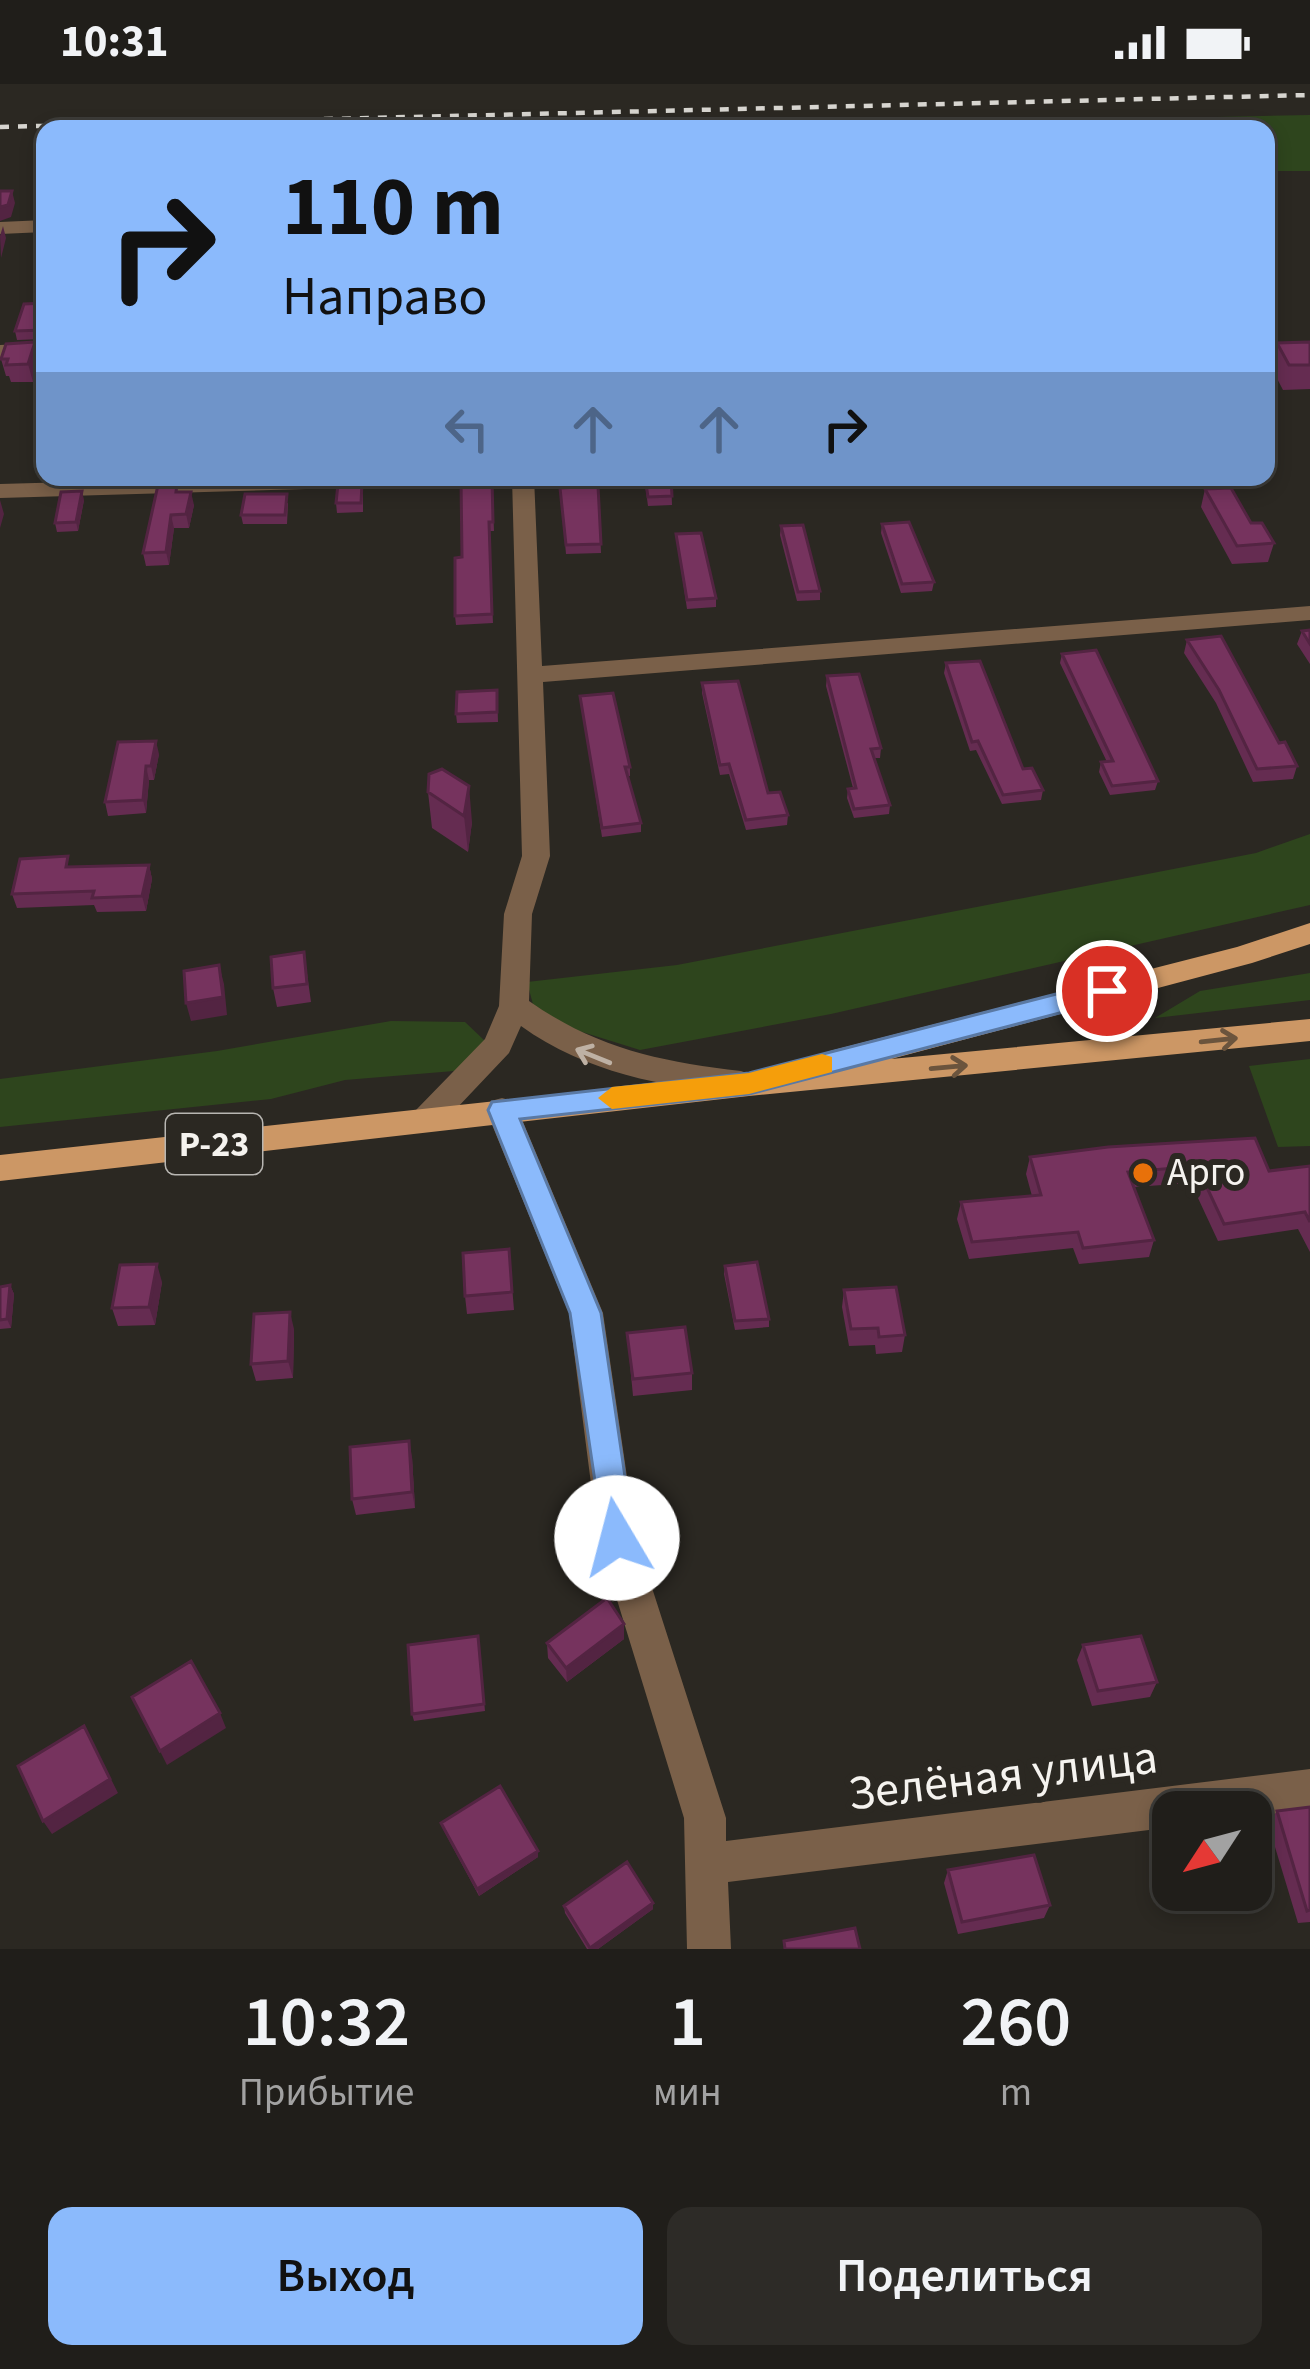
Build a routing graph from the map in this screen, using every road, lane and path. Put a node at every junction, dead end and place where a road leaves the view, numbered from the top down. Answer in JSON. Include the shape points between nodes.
{"nodes":[{"id":1,"x":36,"y":226,"type":"edge"},
{"id":2,"x":0,"y":228,"type":"edge"},
{"id":3,"x":36,"y":349,"type":"edge"},
{"id":4,"x":0,"y":351,"type":"edge"},
{"id":5,"x":171,"y":486,"type":"edge"},
{"id":6,"x":523,"y":486,"type":"edge"},
{"id":7,"x":0,"y":491,"type":"edge"},
{"id":8,"x":1310,"y":613,"type":"edge"},
{"id":9,"x":527,"y":675,"type":"junction"},
{"id":10,"x":1310,"y":933,"type":"edge"},
{"id":11,"x":514,"y":1006,"type":"junction"},
{"id":12,"x":1310,"y":1030,"type":"edge"},
{"id":13,"x":749,"y":1084,"type":"junction"},
{"id":14,"x":502,"y":1110,"type":"junction"},
{"id":15,"x":427,"y":1120,"type":"junction"},
{"id":16,"x":0,"y":1168,"type":"edge"},
{"id":17,"x":1310,"y":1789,"type":"edge"},
{"id":18,"x":708,"y":1864,"type":"junction"},
{"id":19,"x":710,"y":1949,"type":"edge"}],
"edges":[{"from":1,"to":2,"type":"street"},
{"from":3,"to":4,"type":"street"},
{"from":5,"to":7,"type":"street"},
{"from":6,"to":9,"type":"street"},
{"from":8,"to":9,"type":"street"},
{"from":9,"to":11,"type":"street","via":[[536,856],[518,914]]},
{"from":10,"to":13,"type":"main road","number":"Р-23"},
{"from":13,"to":11,"type":"street","one_way":true,"via":[[599,1060]]},
{"from":11,"to":15,"type":"street","via":[[498,1045]]},
{"from":13,"to":12,"type":"main road","one_way":true},
{"from":13,"to":14,"type":"main road","number":"Р-23"},
{"from":14,"to":15,"type":"main road","number":"Р-23"},
{"from":14,"to":18,"type":"street","via":[[586,1313],[617,1538],[705,1818]]},
{"from":15,"to":16,"type":"main road","number":"Р-23"},
{"from":17,"to":18,"type":"street","name":"Зелёная улица"},
{"from":18,"to":19,"type":"street"}]}
